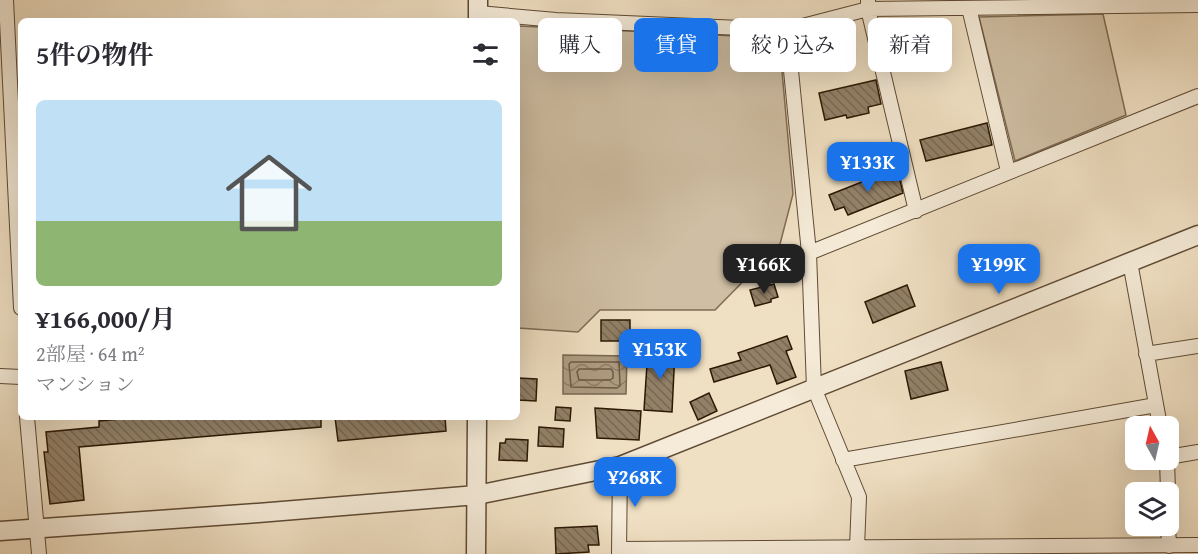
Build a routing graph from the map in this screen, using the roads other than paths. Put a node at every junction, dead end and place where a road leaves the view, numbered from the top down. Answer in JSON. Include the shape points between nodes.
{"nodes":[{"id":1,"x":6,"y":0,"type":"edge"},
{"id":2,"x":868,"y":4,"type":"edge"},
{"id":3,"x":1198,"y":5,"type":"edge"},
{"id":4,"x":969,"y":8,"type":"junction"},
{"id":5,"x":478,"y":11,"type":"edge"},
{"id":6,"x":824,"y":18,"type":"edge"},
{"id":7,"x":730,"y":28,"type":"edge"},
{"id":8,"x":791,"y":72,"type":"edge"},
{"id":9,"x":1198,"y":96,"type":"edge"},
{"id":10,"x":6,"y":139,"type":"edge"},
{"id":11,"x":1008,"y":171,"type":"junction"},
{"id":12,"x":916,"y":211,"type":"junction"},
{"id":13,"x":1198,"y":235,"type":"edge"},
{"id":14,"x":809,"y":253,"type":"junction"},
{"id":15,"x":1130,"y":262,"type":"junction"},
{"id":16,"x":18,"y":274,"type":"edge"},
{"id":17,"x":1198,"y":345,"type":"edge"},
{"id":18,"x":1146,"y":354,"type":"junction"},
{"id":19,"x":0,"y":376,"type":"edge"},
{"id":20,"x":18,"y":377,"type":"edge"},
{"id":21,"x":814,"y":388,"type":"junction"},
{"id":22,"x":1156,"y":405,"type":"junction"},
{"id":23,"x":1158,"y":416,"type":"edge"},
{"id":24,"x":27,"y":420,"type":"edge"},
{"id":25,"x":477,"y":420,"type":"edge"},
{"id":26,"x":1198,"y":452,"type":"edge"},
{"id":27,"x":1179,"y":456,"type":"edge"},
{"id":28,"x":843,"y":460,"type":"junction"},
{"id":29,"x":620,"y":466,"type":"junction"},
{"id":30,"x":477,"y":495,"type":"junction"},
{"id":31,"x":35,"y":528,"type":"junction"},
{"id":32,"x":0,"y":531,"type":"edge"},
{"id":33,"x":1169,"y":536,"type":"edge"},
{"id":34,"x":1198,"y":545,"type":"edge"},
{"id":35,"x":1169,"y":546,"type":"junction"},
{"id":36,"x":857,"y":548,"type":"junction"},
{"id":37,"x":970,"y":550,"type":"edge"},
{"id":38,"x":619,"y":551,"type":"edge"},
{"id":39,"x":39,"y":554,"type":"edge"},
{"id":40,"x":476,"y":554,"type":"edge"}],
"edges":[{"from":1,"to":10,"type":"street"},
{"from":2,"to":4,"type":"street"},
{"from":2,"to":6,"type":"street"},
{"from":2,"to":12,"type":"street"},
{"from":3,"to":4,"type":"street"},
{"from":4,"to":11,"type":"street"},
{"from":5,"to":7,"type":"street","via":[[556,21]]},
{"from":8,"to":14,"type":"street"},
{"from":9,"to":11,"type":"street"},
{"from":10,"to":16,"type":"street"},
{"from":11,"to":12,"type":"street"},
{"from":12,"to":14,"type":"street"},
{"from":13,"to":15,"type":"street"},
{"from":14,"to":21,"type":"street"},
{"from":15,"to":18,"type":"street"},
{"from":15,"to":21,"type":"street"},
{"from":17,"to":18,"type":"street"},
{"from":18,"to":22,"type":"street"},
{"from":19,"to":20,"type":"street"},
{"from":21,"to":28,"type":"street"},
{"from":21,"to":29,"type":"street"},
{"from":22,"to":23,"type":"street"},
{"from":22,"to":28,"type":"street"},
{"from":24,"to":31,"type":"street"},
{"from":25,"to":30,"type":"street"},
{"from":26,"to":27,"type":"street"},
{"from":28,"to":36,"type":"street","via":[[859,497]]},
{"from":29,"to":30,"type":"street"},
{"from":29,"to":38,"type":"street"},
{"from":30,"to":31,"type":"street"},
{"from":30,"to":40,"type":"street"},
{"from":31,"to":32,"type":"street"},
{"from":31,"to":39,"type":"street"},
{"from":33,"to":35,"type":"street"},
{"from":34,"to":35,"type":"street"},
{"from":35,"to":37,"type":"street"},
{"from":36,"to":37,"type":"street"},
{"from":36,"to":38,"type":"street"}]}
